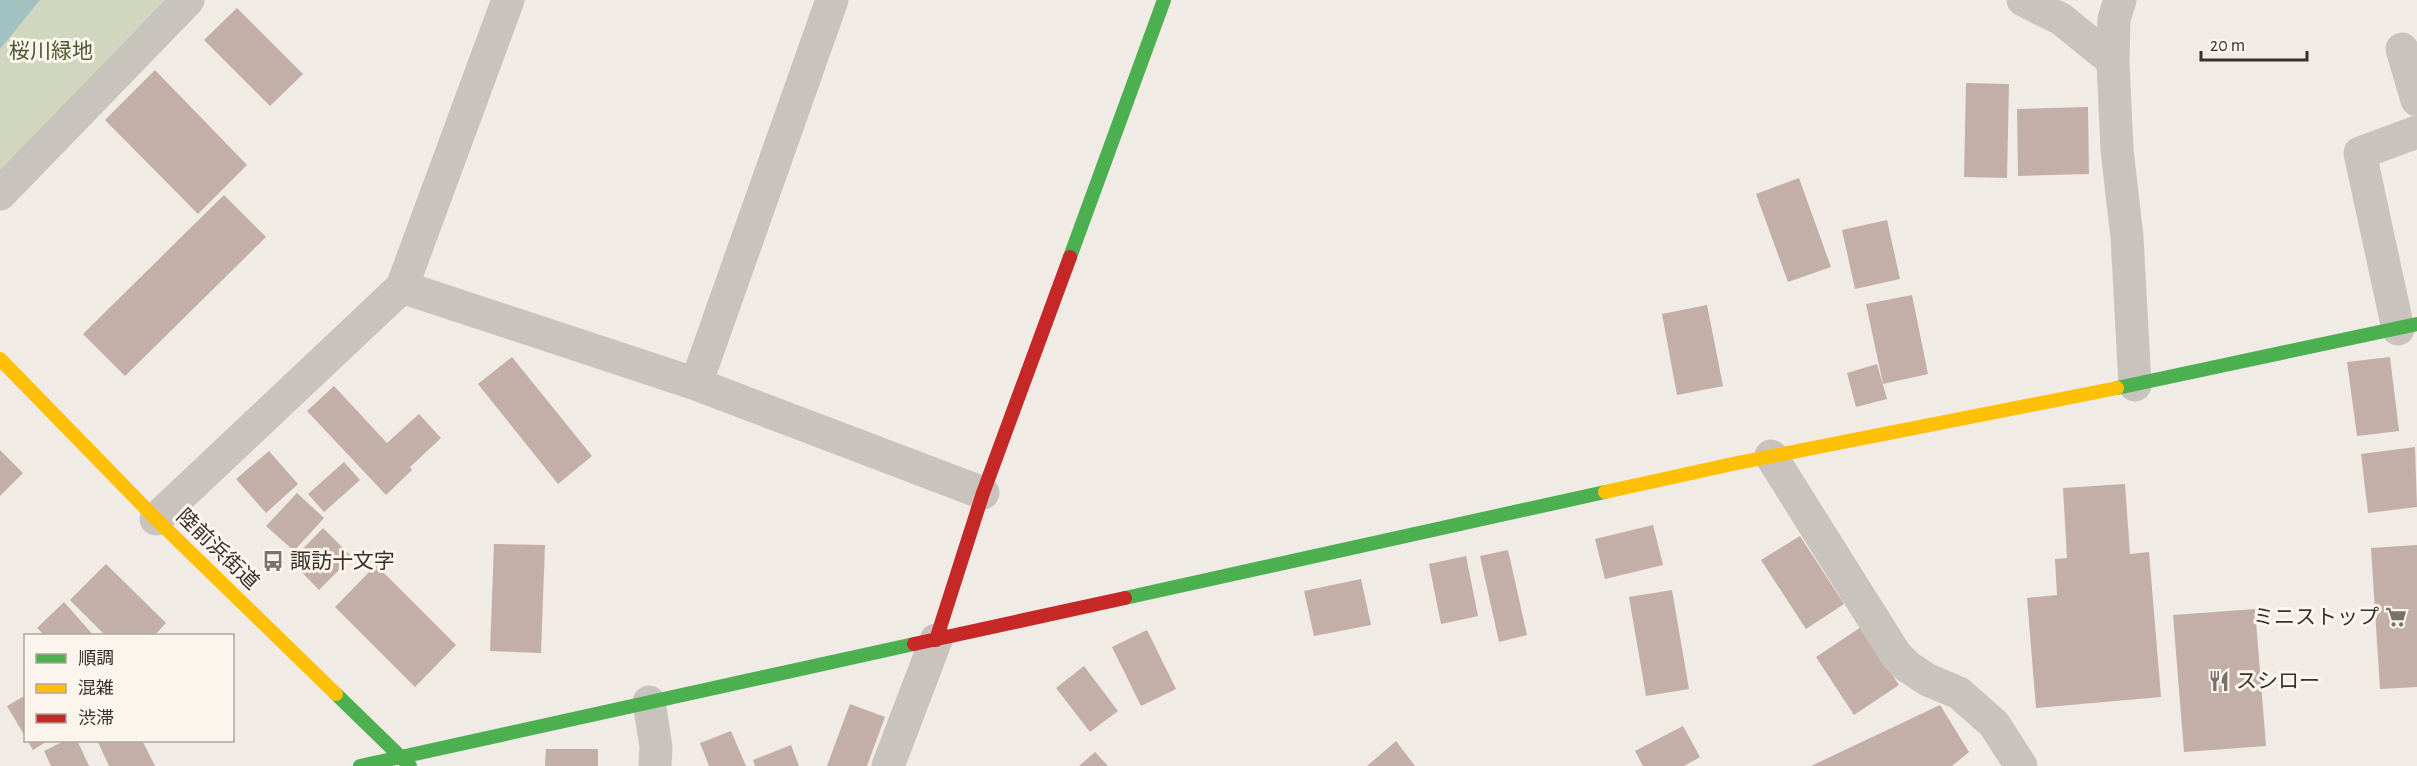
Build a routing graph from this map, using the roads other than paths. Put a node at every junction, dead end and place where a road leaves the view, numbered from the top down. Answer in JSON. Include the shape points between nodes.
{"nodes":[{"id":1,"x":189,"y":0,"type":"edge"},
{"id":2,"x":508,"y":0,"type":"edge"},
{"id":3,"x":832,"y":0,"type":"edge"},
{"id":4,"x":1164,"y":0,"type":"edge"},
{"id":5,"x":2023,"y":0,"type":"edge"},
{"id":6,"x":2120,"y":0,"type":"edge"},
{"id":7,"x":2402,"y":49,"type":"dead end"},
{"id":8,"x":2113,"y":61,"type":"junction"},
{"id":9,"x":2417,"y":100,"type":"edge"},
{"id":10,"x":2417,"y":132,"type":"edge"},
{"id":11,"x":0,"y":194,"type":"edge"},
{"id":12,"x":402,"y":287,"type":"junction"},
{"id":13,"x":2408,"y":326,"type":"edge"},
{"id":14,"x":0,"y":359,"type":"edge"},
{"id":15,"x":696,"y":384,"type":"junction"},
{"id":16,"x":2135,"y":385,"type":"junction"},
{"id":17,"x":1771,"y":456,"type":"junction"},
{"id":18,"x":983,"y":493,"type":"junction"},
{"id":19,"x":156,"y":519,"type":"junction"},
{"id":20,"x":936,"y":640,"type":"junction"},
{"id":21,"x":650,"y":702,"type":"junction"},
{"id":22,"x":406,"y":761,"type":"edge"},
{"id":23,"x":360,"y":766,"type":"edge"},
{"id":24,"x":655,"y":766,"type":"edge"},
{"id":25,"x":888,"y":766,"type":"edge"},
{"id":26,"x":2021,"y":766,"type":"edge"}],
"edges":[{"from":1,"to":11,"type":"street"},
{"from":2,"to":12,"type":"street"},
{"from":3,"to":15,"type":"street"},
{"from":4,"to":18,"type":"main road"},
{"from":5,"to":8,"type":"street","via":[[2061,20]]},
{"from":6,"to":8,"type":"street","via":[[2114,19]]},
{"from":7,"to":9,"type":"street"},
{"from":8,"to":16,"type":"street"},
{"from":10,"to":13,"type":"street","via":[[2360,153]]},
{"from":12,"to":15,"type":"street"},
{"from":12,"to":19,"type":"street"},
{"from":13,"to":16,"type":"main road"},
{"from":14,"to":19,"type":"main road","name":"陸前浜街道"},
{"from":15,"to":18,"type":"street"},
{"from":16,"to":17,"type":"main road"},
{"from":17,"to":20,"type":"main road"},
{"from":17,"to":26,"type":"street","via":[[1896,655],[1928,680],[1959,693],[1994,724]]},
{"from":18,"to":20,"type":"main road"},
{"from":19,"to":22,"type":"main road","name":"陸前浜街道"},
{"from":20,"to":21,"type":"main road"},
{"from":20,"to":25,"type":"street"},
{"from":21,"to":22,"type":"main road"},
{"from":21,"to":24,"type":"street"},
{"from":22,"to":23,"type":"main road"}]}
